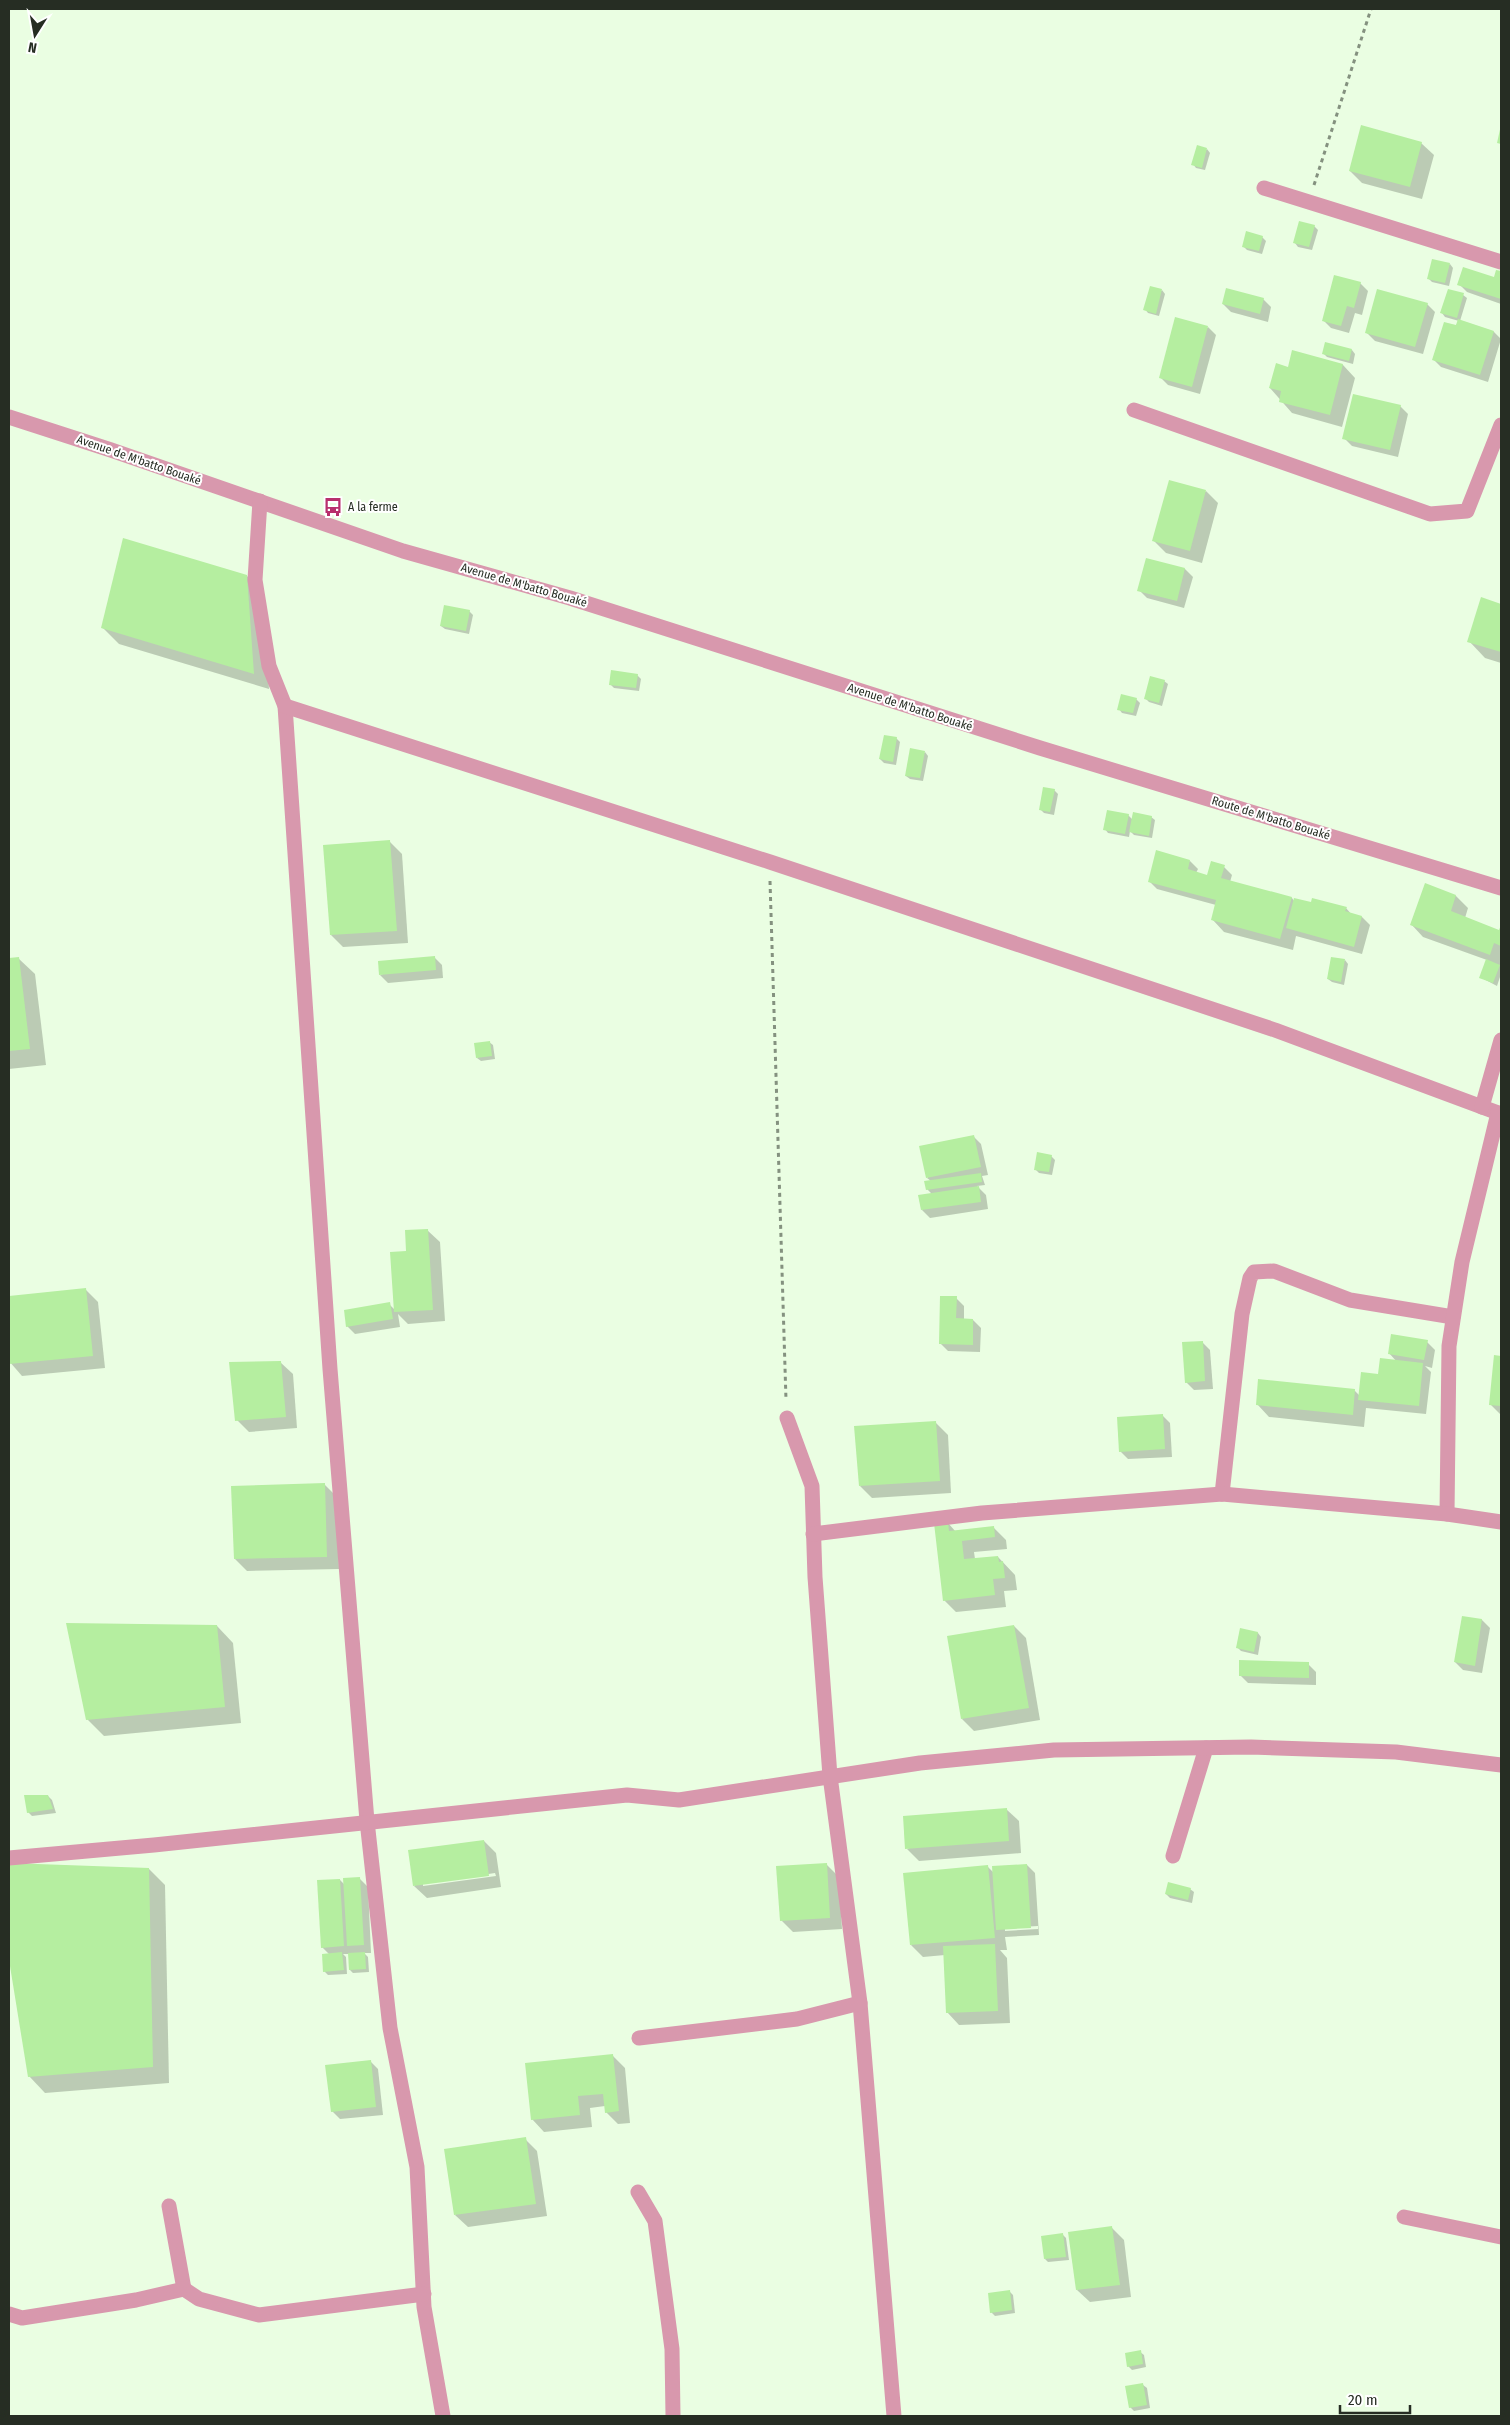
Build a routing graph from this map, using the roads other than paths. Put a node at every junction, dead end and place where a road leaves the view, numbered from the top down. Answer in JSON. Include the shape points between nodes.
{"nodes":[{"id":1,"x":1264,"y":188,"type":"dead end"},
{"id":2,"x":1501,"y":262,"type":"edge"},
{"id":3,"x":1134,"y":410,"type":"dead end"},
{"id":4,"x":9,"y":417,"type":"edge"},
{"id":5,"x":1501,"y":425,"type":"edge"},
{"id":6,"x":260,"y":501,"type":"junction"},
{"id":7,"x":285,"y":706,"type":"junction"},
{"id":8,"x":1040,"y":748,"type":"joint"},
{"id":9,"x":1501,"y":888,"type":"edge"},
{"id":10,"x":1501,"y":1040,"type":"edge"},
{"id":11,"x":1482,"y":1107,"type":"junction"},
{"id":12,"x":1500,"y":1113,"type":"edge"},
{"id":13,"x":1453,"y":1317,"type":"junction"},
{"id":14,"x":787,"y":1418,"type":"road end"},
{"id":15,"x":1222,"y":1494,"type":"junction"},
{"id":16,"x":1447,"y":1514,"type":"junction"},
{"id":17,"x":1501,"y":1522,"type":"edge"},
{"id":18,"x":814,"y":1534,"type":"junction"},
{"id":19,"x":1206,"y":1748,"type":"junction"},
{"id":20,"x":1501,"y":1765,"type":"edge"},
{"id":21,"x":830,"y":1776,"type":"junction"},
{"id":22,"x":367,"y":1821,"type":"junction"},
{"id":23,"x":1173,"y":1856,"type":"dead end"},
{"id":24,"x":9,"y":1858,"type":"edge"},
{"id":25,"x":860,"y":2003,"type":"junction"},
{"id":26,"x":639,"y":2038,"type":"dead end"},
{"id":27,"x":638,"y":2192,"type":"dead end"},
{"id":28,"x":169,"y":2206,"type":"dead end"},
{"id":29,"x":1404,"y":2217,"type":"dead end"},
{"id":30,"x":1501,"y":2237,"type":"edge"},
{"id":31,"x":184,"y":2289,"type":"junction"},
{"id":32,"x":424,"y":2294,"type":"junction"},
{"id":33,"x":9,"y":2314,"type":"edge"},
{"id":34,"x":443,"y":2416,"type":"edge"},
{"id":35,"x":674,"y":2416,"type":"edge"},
{"id":36,"x":894,"y":2416,"type":"edge"}],
"edges":[{"from":1,"to":2,"type":"street"},
{"from":3,"to":5,"type":"street","via":[[1430,514],[1467,511]]},
{"from":4,"to":6,"type":"street","name":"Avenue de M'batto Bouaké"},
{"from":6,"to":7,"type":"street","via":[[255,580],[269,666]]},
{"from":6,"to":8,"type":"street","name":"Avenue de M'batto Bouaké","via":[[403,551],[570,598]]},
{"from":7,"to":11,"type":"street","via":[[770,862],[1275,1030]]},
{"from":7,"to":22,"type":"street","via":[[330,1369]]},
{"from":8,"to":9,"type":"street","name":"Route de M'batto Bouaké"},
{"from":10,"to":11,"type":"street"},
{"from":11,"to":12,"type":"street"},
{"from":12,"to":13,"type":"street","via":[[1472,1215]]},
{"from":13,"to":15,"type":"street","via":[[1350,1300],[1274,1271],[1254,1272],[1242,1314]]},
{"from":13,"to":16,"type":"street","via":[[1448,1346]]},
{"from":14,"to":18,"type":"street","via":[[812,1486]]},
{"from":15,"to":16,"type":"street"},
{"from":15,"to":18,"type":"street","via":[[982,1513]]},
{"from":16,"to":17,"type":"street"},
{"from":18,"to":21,"type":"street"},
{"from":19,"to":20,"type":"street","via":[[1251,1746],[1396,1752]]},
{"from":19,"to":21,"type":"street","via":[[1054,1750],[920,1762]]},
{"from":19,"to":23,"type":"street"},
{"from":21,"to":22,"type":"street","via":[[679,1800],[627,1795]]},
{"from":21,"to":25,"type":"street"},
{"from":22,"to":24,"type":"street"},
{"from":22,"to":32,"type":"street","via":[[390,2028],[417,2167]]},
{"from":25,"to":26,"type":"street","via":[[797,2019]]},
{"from":25,"to":36,"type":"street"},
{"from":27,"to":35,"type":"street","via":[[655,2221],[672,2349]]},
{"from":28,"to":31,"type":"street"},
{"from":29,"to":30,"type":"street"},
{"from":31,"to":32,"type":"street","via":[[199,2299],[259,2315]]},
{"from":31,"to":33,"type":"street","via":[[22,2318]]},
{"from":32,"to":34,"type":"street"}]}
